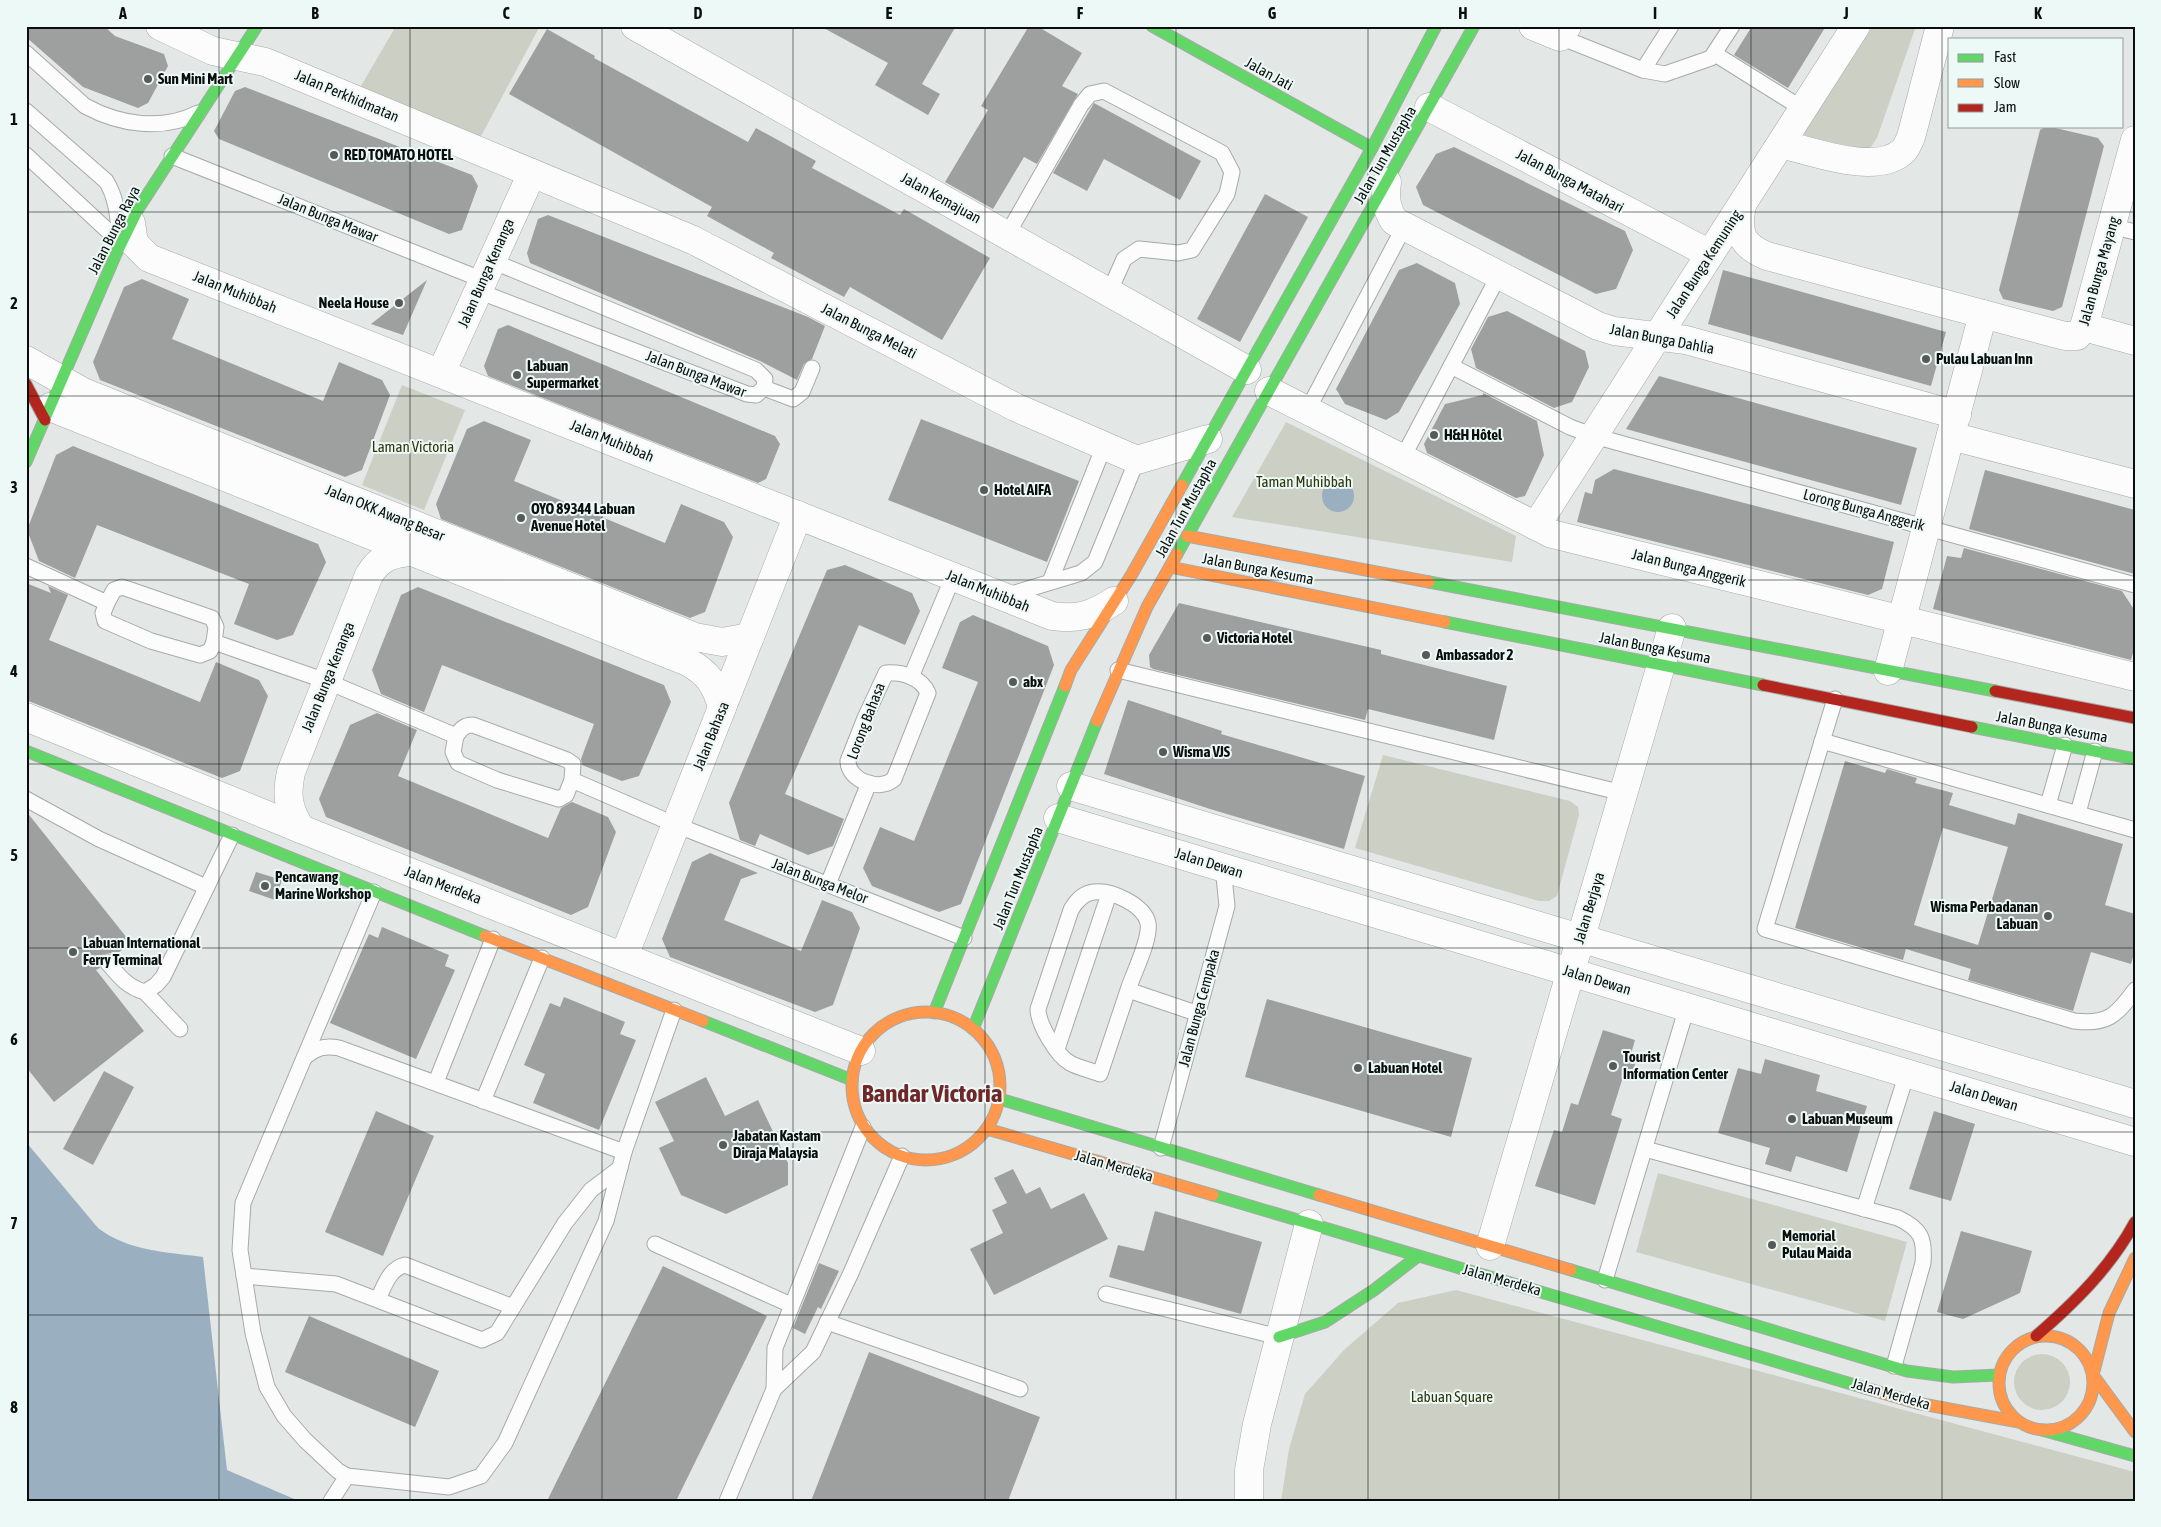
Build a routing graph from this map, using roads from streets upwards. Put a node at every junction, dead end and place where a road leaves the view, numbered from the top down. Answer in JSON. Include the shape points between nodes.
{"nodes":[{"id":1,"x":160,"y":26,"type":"edge"},
{"id":2,"x":256,"y":26,"type":"edge"},
{"id":3,"x":636,"y":26,"type":"edge"},
{"id":4,"x":1152,"y":26,"type":"edge"},
{"id":5,"x":1436,"y":26,"type":"edge"},
{"id":6,"x":1474,"y":26,"type":"edge"},
{"id":7,"x":1533,"y":26,"type":"edge"},
{"id":8,"x":1856,"y":26,"type":"edge"},
{"id":9,"x":1940,"y":26,"type":"edge"},
{"id":10,"x":1563,"y":32,"type":"edge"},
{"id":11,"x":238,"y":56,"type":"junction"},
{"id":12,"x":1429,"y":107,"type":"junction"},
{"id":13,"x":1781,"y":144,"type":"junction"},
{"id":14,"x":1372,"y":148,"type":"junction"},
{"id":15,"x":2133,"y":150,"type":"edge"},
{"id":16,"x":532,"y":173,"type":"junction"},
{"id":17,"x":1386,"y":182,"type":"junction"},
{"id":18,"x":1742,"y":205,"type":"junction"},
{"id":19,"x":2123,"y":229,"type":"edge"},
{"id":20,"x":126,"y":233,"type":"junction"},
{"id":21,"x":1710,"y":254,"type":"junction"},
{"id":22,"x":1983,"y":314,"type":"junction"},
{"id":23,"x":2084,"y":327,"type":"junction"},
{"id":24,"x":1657,"y":336,"type":"junction"},
{"id":25,"x":2135,"y":341,"type":"edge"},
{"id":26,"x":26,"y":360,"type":"edge"},
{"id":27,"x":1247,"y":370,"type":"junction"},
{"id":28,"x":441,"y":374,"type":"junction"},
{"id":29,"x":61,"y":381,"type":"junction"},
{"id":30,"x":26,"y":384,"type":"edge"},
{"id":31,"x":1269,"y":391,"type":"junction"},
{"id":32,"x":47,"y":414,"type":"junction"},
{"id":33,"x":1954,"y":426,"type":"junction"},
{"id":34,"x":1208,"y":439,"type":"junction"},
{"id":35,"x":26,"y":462,"type":"edge"},
{"id":36,"x":2135,"y":484,"type":"edge"},
{"id":37,"x":798,"y":515,"type":"junction"},
{"id":38,"x":1536,"y":526,"type":"junction"},
{"id":39,"x":1187,"y":536,"type":"junction"},
{"id":40,"x":413,"y":552,"type":"junction"},
{"id":41,"x":1170,"y":567,"type":"junction"},
{"id":42,"x":1114,"y":601,"type":"junction"},
{"id":43,"x":1901,"y":621,"type":"junction"},
{"id":44,"x":1672,"y":628,"type":"junction"},
{"id":45,"x":750,"y":637,"type":"junction"},
{"id":46,"x":1662,"y":665,"type":"junction"},
{"id":47,"x":1888,"y":671,"type":"junction"},
{"id":48,"x":2135,"y":676,"type":"edge"},
{"id":49,"x":722,"y":707,"type":"junction"},
{"id":50,"x":26,"y":717,"type":"edge"},
{"id":51,"x":2135,"y":718,"type":"edge"},
{"id":52,"x":26,"y":751,"type":"edge"},
{"id":53,"x":2135,"y":759,"type":"edge"},
{"id":54,"x":1072,"y":786,"type":"junction"},
{"id":55,"x":1058,"y":818,"type":"junction"},
{"id":56,"x":301,"y":829,"type":"junction"},
{"id":57,"x":1232,"y":834,"type":"junction"},
{"id":58,"x":1223,"y":867,"type":"junction"},
{"id":59,"x":1580,"y":938,"type":"junction"},
{"id":60,"x":624,"y":956,"type":"junction"},
{"id":61,"x":1570,"y":972,"type":"junction"},
{"id":62,"x":934,"y":1013,"type":"junction"},
{"id":63,"x":974,"y":1029,"type":"junction"},
{"id":64,"x":861,"y":1051,"type":"junction"},
{"id":65,"x":852,"y":1080,"type":"junction"},
{"id":66,"x":1000,"y":1099,"type":"junction"},
{"id":67,"x":2135,"y":1104,"type":"edge"},
{"id":68,"x":987,"y":1129,"type":"junction"},
{"id":69,"x":2135,"y":1142,"type":"edge"},
{"id":70,"x":2135,"y":1222,"type":"edge"},
{"id":71,"x":1309,"y":1224,"type":"junction"},
{"id":72,"x":1490,"y":1246,"type":"junction"},
{"id":73,"x":1418,"y":1256,"type":"junction"},
{"id":74,"x":2135,"y":1258,"type":"edge"},
{"id":75,"x":2036,"y":1336,"type":"junction"},
{"id":76,"x":1280,"y":1337,"type":"junction"},
{"id":77,"x":2093,"y":1374,"type":"junction"},
{"id":78,"x":1998,"y":1375,"type":"junction"},
{"id":79,"x":2019,"y":1422,"type":"junction"},
{"id":80,"x":2040,"y":1430,"type":"junction"},
{"id":81,"x":2135,"y":1432,"type":"edge"},
{"id":82,"x":2135,"y":1456,"type":"edge"},
{"id":83,"x":1249,"y":1501,"type":"edge"}],
"edges":[{"from":1,"to":11,"type":"street","name":"Jalan Perkhidmatan","via":[[208,49]]},
{"from":2,"to":11,"type":"main road","name":"Jalan Bunga Raya"},
{"from":3,"to":27,"type":"street","name":"Jalan Kemajuan"},
{"from":4,"to":14,"type":"main road","name":"Jalan Jati"},
{"from":5,"to":14,"type":"main road","name":"Jalan Tun Mustapha"},
{"from":6,"to":12,"type":"main road","name":"Jalan Tun Mustapha"},
{"from":7,"to":10,"type":"street"},
{"from":8,"to":13,"type":"street","name":"Jalan Bunga Kemuning"},
{"from":9,"to":13,"type":"street","via":[[1911,137],[1904,150],[1892,159],[1862,163]]},
{"from":11,"to":16,"type":"street","name":"Jalan Perkhidmatan","via":[[265,62]]},
{"from":11,"to":20,"type":"main road","name":"Jalan Bunga Raya"},
{"from":12,"to":17,"type":"main road","name":"Jalan Tun Mustapha"},
{"from":12,"to":21,"type":"street","name":"Jalan Bunga Matahari"},
{"from":13,"to":18,"type":"street","name":"Jalan Bunga Kemuning"},
{"from":14,"to":27,"type":"main road","name":"Jalan Tun Mustapha"},
{"from":15,"to":19,"type":"street","name":"Jalan Bunga Mayang"},
{"from":16,"to":28,"type":"street","name":"Jalan Bunga Kenanga"},
{"from":16,"to":34,"type":"street","name":"Jalan Bunga Melati","via":[[693,240],[1015,407],[1137,460]]},
{"from":17,"to":24,"type":"street","name":"Jalan Bunga Dahlia","via":[[1388,211],[1394,221],[1404,227],[1598,326]]},
{"from":17,"to":31,"type":"main road","name":"Jalan Tun Mustapha"},
{"from":18,"to":21,"type":"street","name":"Jalan Bunga Kemuning"},
{"from":18,"to":22,"type":"street","via":[[1740,232],[1745,243],[1755,251]]},
{"from":19,"to":23,"type":"street","name":"Jalan Bunga Mayang"},
{"from":20,"to":28,"type":"street","name":"Jalan Muhibbah","via":[[149,258]]},
{"from":20,"to":29,"type":"main road","name":"Jalan Bunga Raya"},
{"from":21,"to":24,"type":"street","name":"Jalan Bunga Kemuning"},
{"from":22,"to":23,"type":"street","name":"Jalan Bunga Mayang","via":[[2071,337],[2077,336]]},
{"from":22,"to":33,"type":"street"},
{"from":23,"to":25,"type":"street"},
{"from":24,"to":33,"type":"street","name":"Jalan Bunga Dahlia","via":[[1686,340]]},
{"from":24,"to":38,"type":"street","name":"Jalan Bunga Kemuning"},
{"from":26,"to":29,"type":"street","name":"Jalan OKK Awang Besar"},
{"from":27,"to":34,"type":"main road","name":"Jalan Tun Mustapha"},
{"from":28,"to":37,"type":"street","name":"Jalan Muhibbah"},
{"from":29,"to":32,"type":"main road","name":"Jalan Bunga Raya"},
{"from":29,"to":45,"type":"street","name":"Jalan OKK Awang Besar","via":[[695,637],[722,642]]},
{"from":30,"to":32,"type":"main road"},
{"from":31,"to":38,"type":"street","name":"Jalan Bunga Anggerik"},
{"from":31,"to":39,"type":"main road","name":"Jalan Tun Mustapha"},
{"from":32,"to":35,"type":"main road","name":"Jalan Bunga Raya"},
{"from":32,"to":40,"type":"street","name":"Jalan OKK Awang Besar"},
{"from":33,"to":36,"type":"street","name":"Jalan Bunga Dahlia"},
{"from":33,"to":43,"type":"street"},
{"from":34,"to":42,"type":"main road","name":"Jalan Tun Mustapha"},
{"from":37,"to":42,"type":"street","name":"Jalan Muhibbah","via":[[1052,616],[1084,617],[1099,612]]},
{"from":37,"to":45,"type":"street","name":"Jalan Bahasa"},
{"from":38,"to":43,"type":"street","name":"Jalan Bunga Anggerik","via":[[1552,534]]},
{"from":39,"to":41,"type":"main road","name":"Jalan Tun Mustapha"},
{"from":39,"to":44,"type":"main road","name":"Jalan Bunga Kesuma"},
{"from":40,"to":49,"type":"street","name":"Jalan OKK Awang Besar","via":[[688,662],[712,679]]},
{"from":40,"to":56,"type":"street","name":"Jalan Bunga Kenanga","via":[[385,557],[369,574],[291,772],[288,802]]},
{"from":41,"to":46,"type":"main road","name":"Jalan Bunga Kesuma"},
{"from":41,"to":54,"type":"main road","name":"Jalan Tun Mustapha","via":[[1147,607],[1118,670]]},
{"from":42,"to":62,"type":"main road","name":"Jalan Tun Mustapha","via":[[1072,670]]},
{"from":43,"to":47,"type":"street"},
{"from":43,"to":48,"type":"street","name":"Jalan Bunga Anggerik"},
{"from":44,"to":46,"type":"street","name":"Jalan Berjaya"},
{"from":44,"to":47,"type":"main road","name":"Jalan Bunga Kesuma"},
{"from":45,"to":49,"type":"street","name":"Jalan Bahasa"},
{"from":46,"to":53,"type":"main road","name":"Jalan Bunga Kesuma"},
{"from":46,"to":59,"type":"street","name":"Jalan Berjaya"},
{"from":47,"to":51,"type":"main road","name":"Jalan Bunga Kesuma"},
{"from":49,"to":60,"type":"street","name":"Jalan Bahasa"},
{"from":50,"to":56,"type":"street","name":"Jalan Merdeka"},
{"from":52,"to":65,"type":"main road","name":"Jalan Merdeka"},
{"from":54,"to":55,"type":"main road","name":"Jalan Tun Mustapha"},
{"from":54,"to":57,"type":"street"},
{"from":55,"to":58,"type":"street","name":"Jalan Dewan"},
{"from":55,"to":63,"type":"main road","name":"Jalan Tun Mustapha"},
{"from":56,"to":60,"type":"street","name":"Jalan Merdeka"},
{"from":57,"to":58,"type":"street"},
{"from":57,"to":59,"type":"street"},
{"from":58,"to":61,"type":"street","name":"Jalan Dewan"},
{"from":59,"to":61,"type":"street","name":"Jalan Berjaya"},
{"from":59,"to":67,"type":"street"},
{"from":60,"to":64,"type":"street","name":"Jalan Merdeka"},
{"from":61,"to":69,"type":"street","name":"Jalan Dewan"},
{"from":61,"to":72,"type":"street","name":"Jalan Berjaya"},
{"from":62,"to":63,"type":"main road","via":[[955,1018]]},
{"from":62,"to":64,"type":"main road","via":[[913,1014],[892,1021],[874,1034]]},
{"from":63,"to":66,"type":"main road","via":[[996,1061],[1001,1080]]},
{"from":64,"to":65,"type":"main road"},
{"from":65,"to":68,"type":"main road","via":[[854,1105],[863,1126],[880,1145],[902,1156],[925,1160],[949,1157],[970,1146]]},
{"from":66,"to":68,"type":"main road"},
{"from":66,"to":72,"type":"main road","name":"Jalan Merdeka"},
{"from":68,"to":71,"type":"main road","name":"Jalan Merdeka"},
{"from":70,"to":75,"type":"main road","via":[[2101,1274]]},
{"from":71,"to":73,"type":"main road","name":"Jalan Merdeka"},
{"from":71,"to":76,"type":"street"},
{"from":72,"to":78,"type":"main road","name":"Jalan Merdeka","via":[[1929,1375],[1976,1378]]},
{"from":73,"to":76,"type":"main road","via":[[1325,1322]]},
{"from":73,"to":79,"type":"main road","name":"Jalan Merdeka","via":[[1917,1402]]},
{"from":74,"to":77,"type":"main road","via":[[2109,1313]]},
{"from":75,"to":77,"type":"main road","via":[[2066,1340],[2088,1360]]},
{"from":75,"to":78,"type":"main road","via":[[2011,1350]]},
{"from":76,"to":83,"type":"street","via":[[1257,1424],[1249,1470]]},
{"from":77,"to":80,"type":"main road","via":[[2089,1403],[2080,1415],[2069,1424]]},
{"from":77,"to":81,"type":"main road"},
{"from":78,"to":79,"type":"main road","via":[[2002,1402]]},
{"from":79,"to":80,"type":"main road"},
{"from":80,"to":82,"type":"main road"}]}
